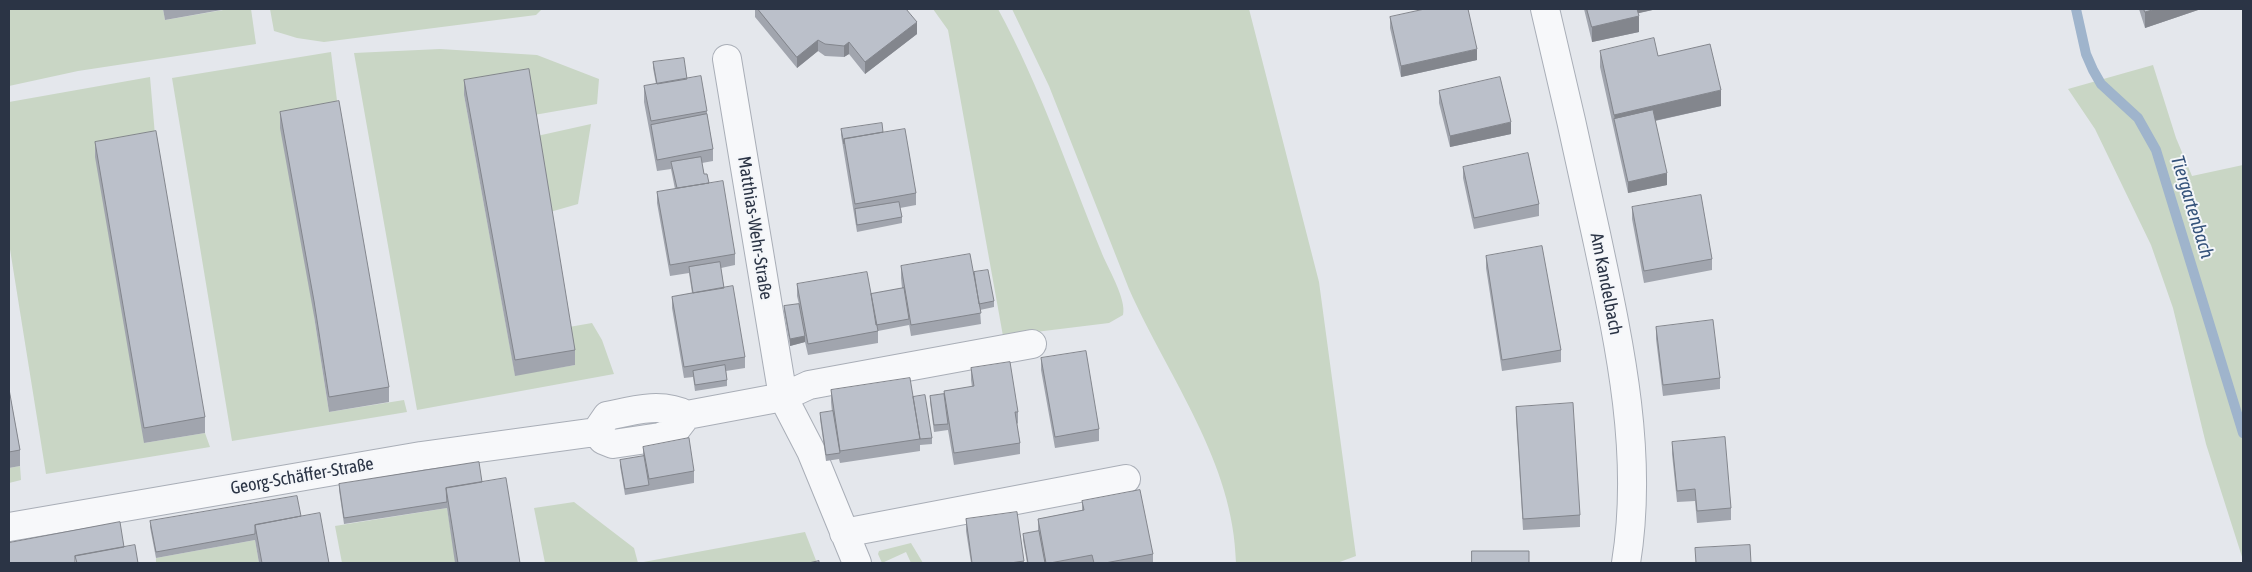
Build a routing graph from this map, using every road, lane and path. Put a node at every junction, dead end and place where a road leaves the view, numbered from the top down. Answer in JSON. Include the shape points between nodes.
{"nodes":[{"id":1,"x":1546,"y":9,"type":"edge"},
{"id":2,"x":727,"y":59,"type":"dead end"},
{"id":3,"x":1032,"y":344,"type":"dead end"},
{"id":4,"x":783,"y":397,"type":"junction"},
{"id":5,"x":1126,"y":479,"type":"dead end"},
{"id":6,"x":9,"y":527,"type":"edge"},
{"id":7,"x":844,"y":533,"type":"junction"},
{"id":8,"x":857,"y":563,"type":"edge"},
{"id":9,"x":1626,"y":563,"type":"edge"}],
"edges":[{"from":1,"to":9,"type":"street","name":"Am Kandelbach","via":[[1611,302],[1628,412],[1633,516]]},
{"from":2,"to":4,"type":"street","name":"Matthias-Wehr-Straße"},
{"from":3,"to":4,"type":"street","via":[[810,385]]},
{"from":4,"to":6,"type":"street","name":"Georg-Schäffer-Straße","via":[[687,415],[674,432],[660,437],[612,444],[596,432],[421,456]]},
{"from":4,"to":7,"type":"street","name":"Matthias-Wehr-Straße","via":[[811,451]]},
{"from":5,"to":7,"type":"street"},
{"from":7,"to":8,"type":"street","name":"Matthias-Wehr-Straße"}]}
